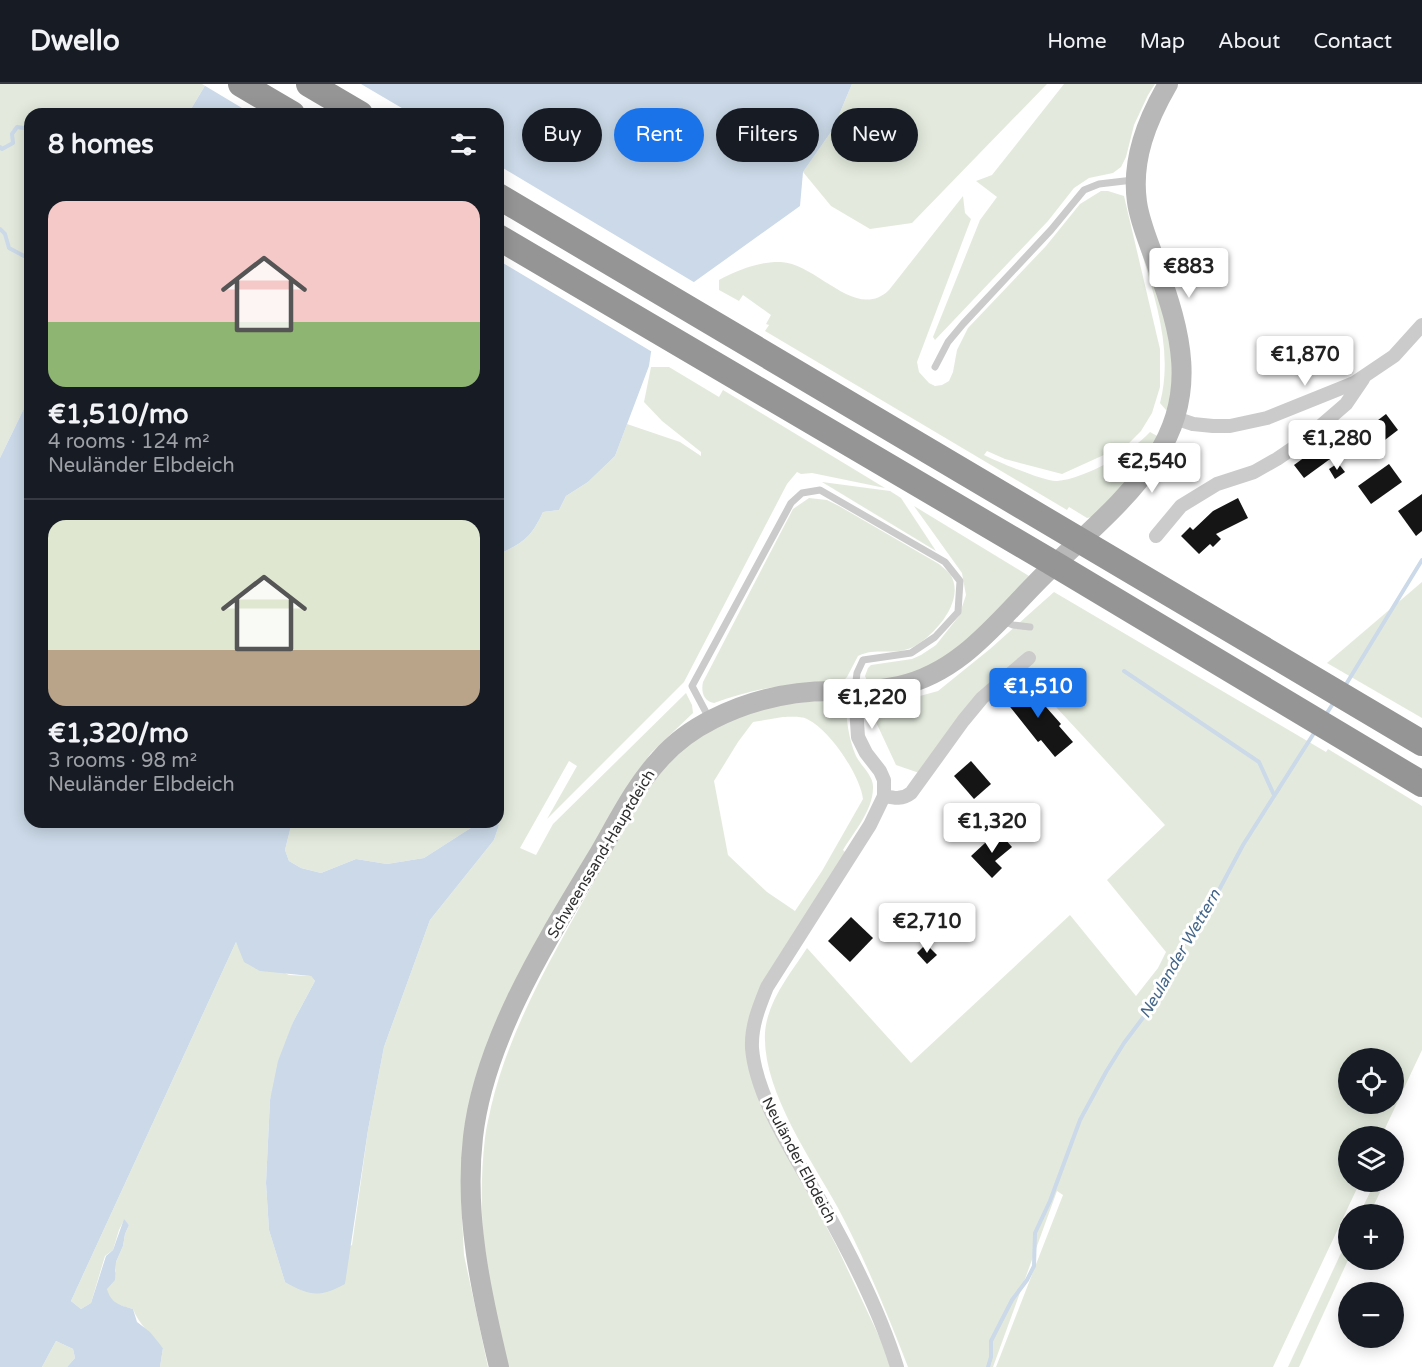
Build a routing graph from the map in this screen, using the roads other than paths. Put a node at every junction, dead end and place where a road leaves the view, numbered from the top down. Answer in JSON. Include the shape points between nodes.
{"nodes":[{"id":1,"x":241,"y":84,"type":"edge"},
{"id":2,"x":309,"y":84,"type":"edge"},
{"id":3,"x":1168,"y":84,"type":"edge"},
{"id":4,"x":282,"y":108,"type":"edge"},
{"id":5,"x":350,"y":108,"type":"edge"},
{"id":6,"x":1136,"y":180,"type":"junction"},
{"id":7,"x":504,"y":200,"type":"edge"},
{"id":8,"x":504,"y":241,"type":"edge"},
{"id":9,"x":1422,"y":325,"type":"edge"},
{"id":10,"x":935,"y":367,"type":"dead end"},
{"id":11,"x":1366,"y":376,"type":"junction"},
{"id":12,"x":1175,"y":418,"type":"junction"},
{"id":13,"x":1156,"y":536,"type":"dead end"},
{"id":14,"x":1050,"y":571,"type":"junction"},
{"id":15,"x":1002,"y":620,"type":"junction"},
{"id":16,"x":1030,"y":627,"type":"dead end"},
{"id":17,"x":1029,"y":658,"type":"dead end"},
{"id":18,"x":855,"y":692,"type":"junction"},
{"id":19,"x":710,"y":720,"type":"junction"},
{"id":20,"x":1422,"y":743,"type":"edge"},
{"id":21,"x":1422,"y":784,"type":"edge"},
{"id":22,"x":884,"y":796,"type":"junction"},
{"id":23,"x":499,"y":1367,"type":"edge"},
{"id":24,"x":897,"y":1367,"type":"edge"}],
"edges":[{"from":1,"to":4,"type":"highway"},
{"from":2,"to":5,"type":"highway"},
{"from":3,"to":6,"type":"street","via":[[1146,129]]},
{"from":6,"to":10,"type":"lane","via":[[1099,184],[1084,190],[963,324]]},
{"from":6,"to":12,"type":"street","via":[[1142,224],[1172,306],[1179,339],[1183,367]]},
{"from":7,"to":20,"type":"highway"},
{"from":8,"to":14,"type":"highway"},
{"from":9,"to":11,"type":"street","via":[[1394,356]]},
{"from":11,"to":12,"type":"street","via":[[1337,392],[1248,423],[1213,426]]},
{"from":11,"to":13,"type":"street","via":[[1346,404],[1302,442],[1254,472],[1216,484],[1181,506]]},
{"from":12,"to":14,"type":"street","via":[[1161,450],[1141,478]]},
{"from":14,"to":15,"type":"street","name":"Schweenssand-Hauptdeich"},
{"from":14,"to":21,"type":"highway"},
{"from":15,"to":16,"type":"lane"},
{"from":15,"to":18,"type":"street","name":"Schweenssand-Hauptdeich","via":[[972,648],[930,677],[878,691]]},
{"from":17,"to":22,"type":"street","via":[[982,698],[906,798]]},
{"from":18,"to":19,"type":"street","name":"Schweenssand-Hauptdeich","via":[[774,696]]},
{"from":18,"to":19,"type":"lane","via":[[863,660],[910,654],[935,637],[958,612],[960,581],[945,562],[820,490],[802,493],[791,502],[692,686]]},
{"from":18,"to":22,"type":"street","via":[[858,737],[884,780]]},
{"from":19,"to":23,"type":"street","name":"Schweenssand-Hauptdeich","via":[[659,759],[640,785],[539,957],[512,1010],[486,1076],[473,1135],[470,1194],[476,1261]]},
{"from":22,"to":24,"type":"street","name":"Neuländer Elbdeich","via":[[870,825],[767,987],[757,1012],[752,1049],[765,1098],[837,1232]]}]}
